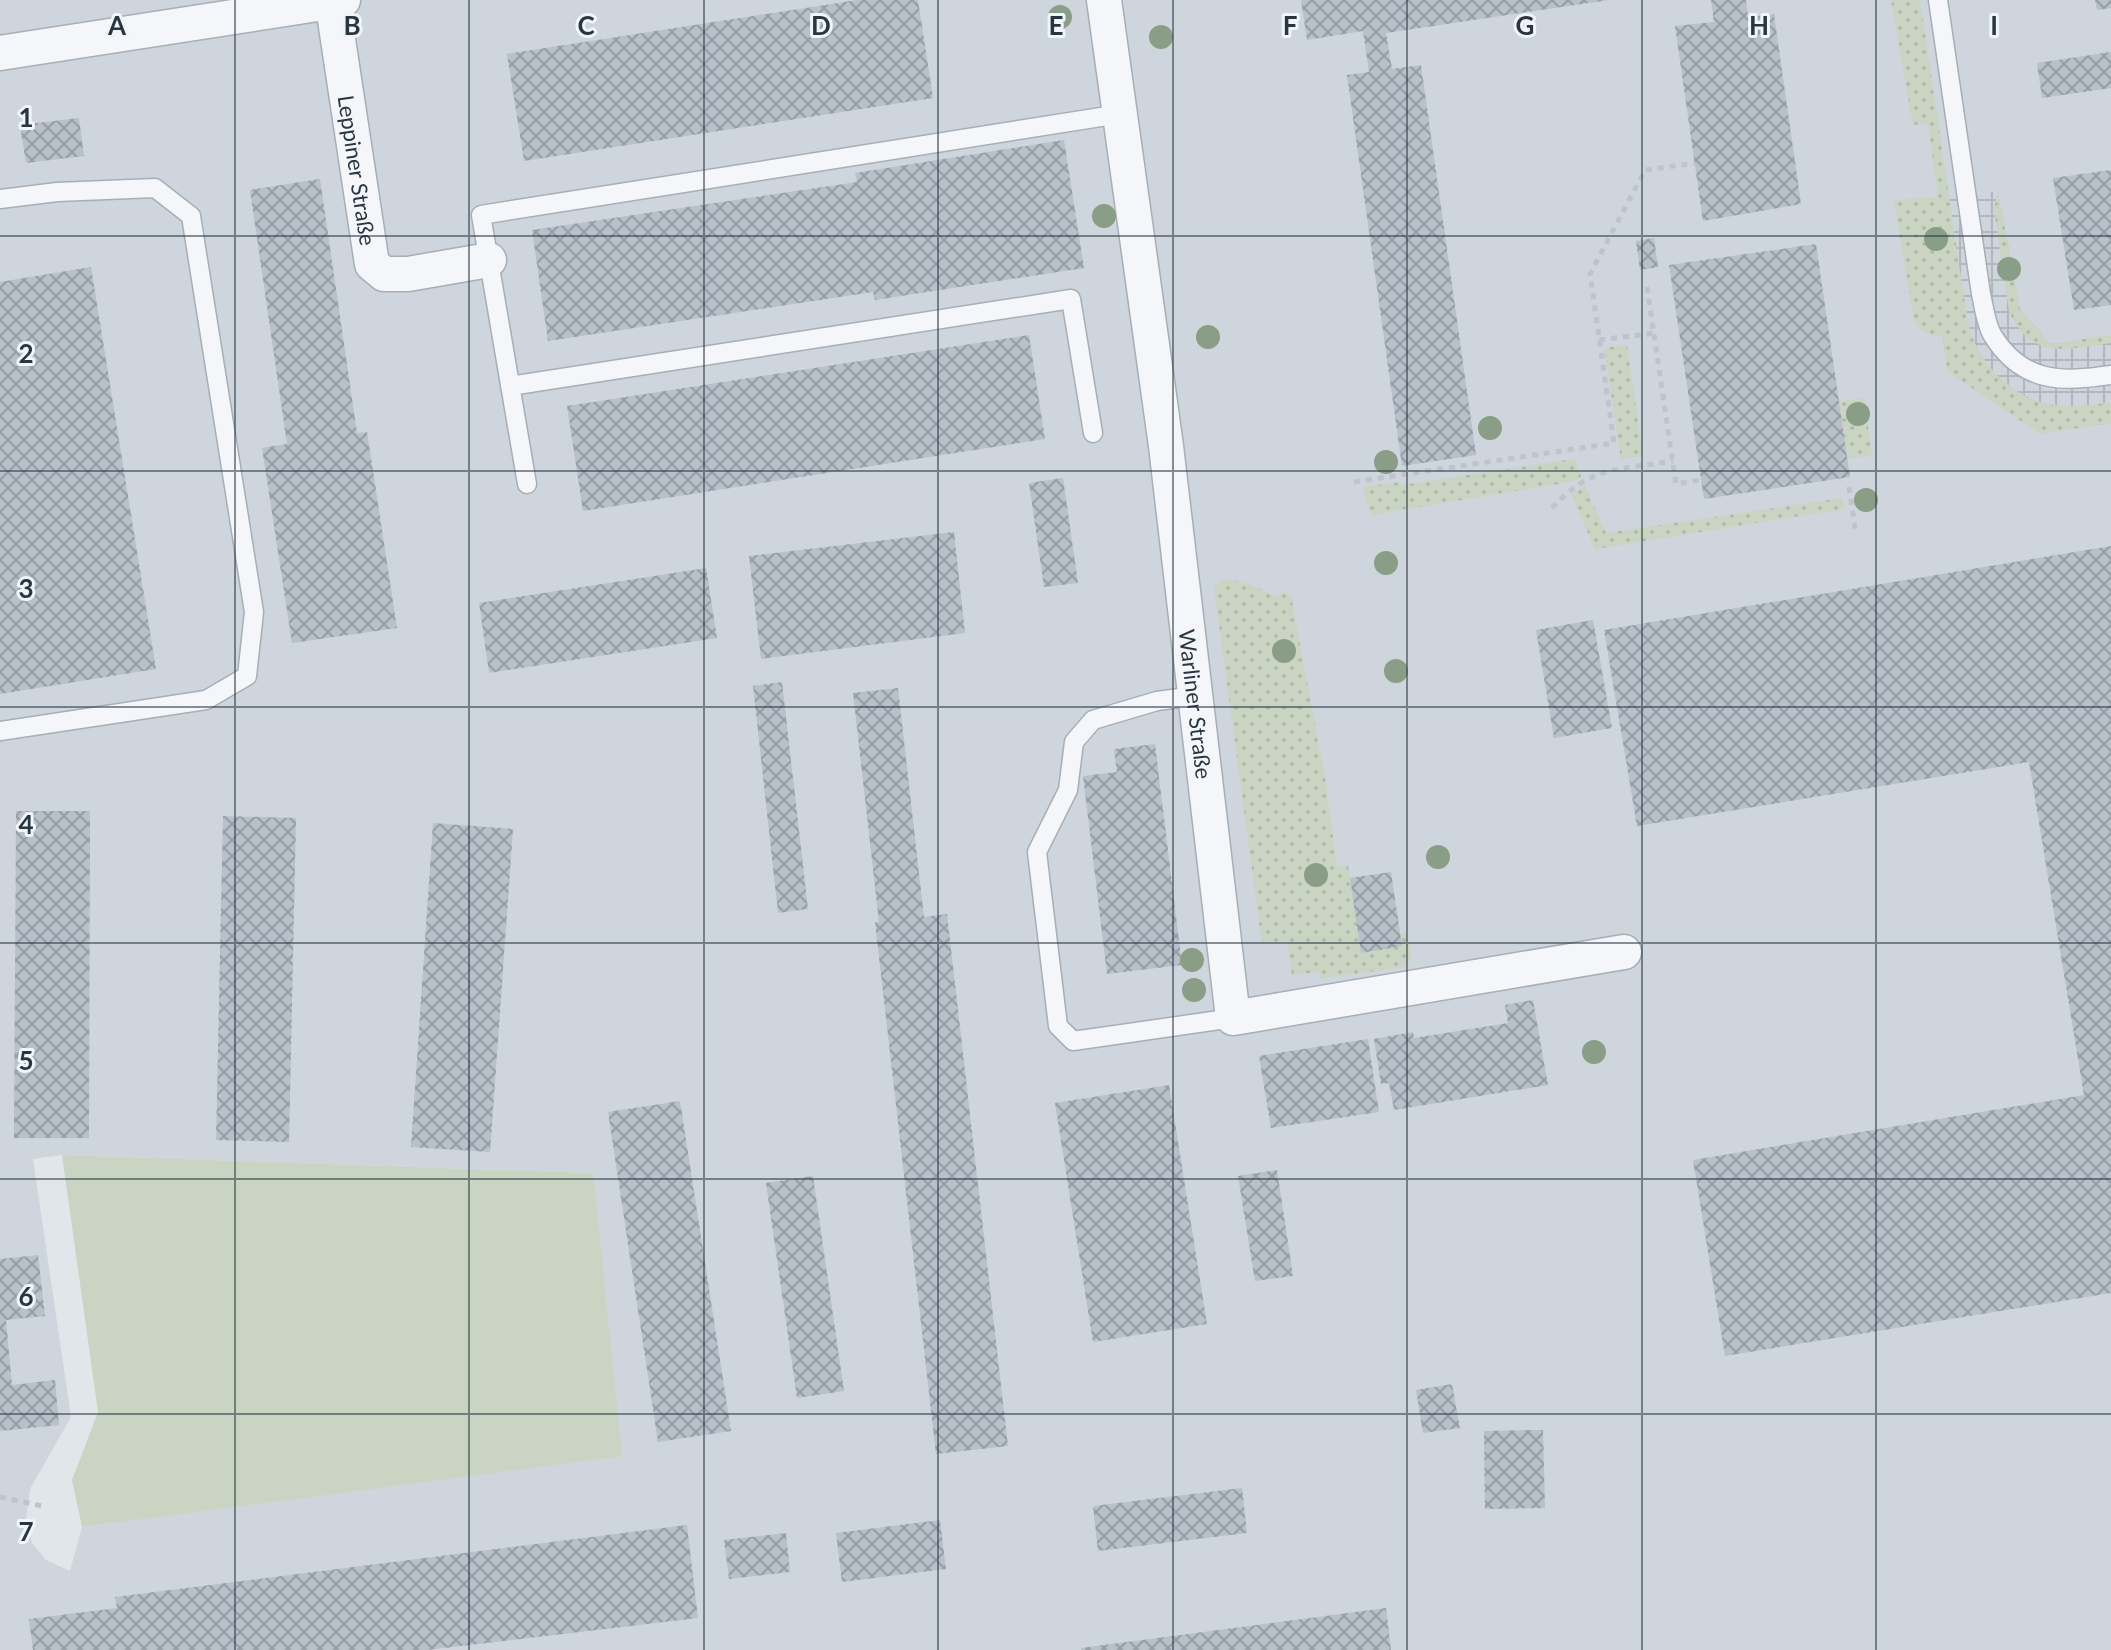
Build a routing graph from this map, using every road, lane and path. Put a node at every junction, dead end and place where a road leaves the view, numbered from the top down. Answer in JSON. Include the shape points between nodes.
{"nodes":[{"id":1,"x":1104,"y":0,"type":"edge"},
{"id":2,"x":1938,"y":0,"type":"edge"},
{"id":3,"x":336,"y":1,"type":"edge"},
{"id":4,"x":0,"y":53,"type":"edge"},
{"id":5,"x":1120,"y":114,"type":"junction"},
{"id":6,"x":1695,"y":163,"type":"dead end"},
{"id":7,"x":0,"y":199,"type":"edge"},
{"id":8,"x":489,"y":260,"type":"junction"},
{"id":9,"x":1647,"y":287,"type":"dead end"},
{"id":10,"x":1654,"y":333,"type":"junction"},
{"id":11,"x":1599,"y":340,"type":"junction"},
{"id":12,"x":2111,"y":375,"type":"edge"},
{"id":13,"x":510,"y":386,"type":"junction"},
{"id":14,"x":1093,"y":433,"type":"dead end"},
{"id":15,"x":1673,"y":461,"type":"junction"},
{"id":16,"x":1701,"y":480,"type":"dead end"},
{"id":17,"x":1354,"y":482,"type":"dead end"},
{"id":18,"x":527,"y":484,"type":"dead end"},
{"id":19,"x":1849,"y":487,"type":"dead end"},
{"id":20,"x":1552,"y":508,"type":"dead end"},
{"id":21,"x":1856,"y":534,"type":"dead end"},
{"id":22,"x":1195,"y":696,"type":"junction"},
{"id":23,"x":0,"y":731,"type":"edge"},
{"id":24,"x":1624,"y":952,"type":"dead end"},
{"id":25,"x":1233,"y":1018,"type":"junction"},
{"id":26,"x":0,"y":1497,"type":"edge"},
{"id":27,"x":42,"y":1506,"type":"dead end"}],
"edges":[{"from":1,"to":5,"type":"street","name":"Warliner Straße"},
{"from":2,"to":12,"type":"lane","via":[[1981,294],[1992,335],[2012,359],[2040,376],[2071,381]]},
{"from":3,"to":4,"type":"street"},
{"from":3,"to":8,"type":"street","name":"Leppiner Straße","via":[[372,264],[384,274],[408,274]]},
{"from":5,"to":8,"type":"lane","via":[[481,215]]},
{"from":5,"to":22,"type":"street","name":"Warliner Straße"},
{"from":6,"to":11,"type":"path","via":[[1645,170],[1590,274]]},
{"from":7,"to":23,"type":"lane","via":[[155,188],[191,216],[254,612],[247,676],[206,700]]},
{"from":8,"to":13,"type":"lane"},
{"from":9,"to":10,"type":"path"},
{"from":10,"to":11,"type":"path"},
{"from":10,"to":15,"type":"path"},
{"from":11,"to":17,"type":"path","via":[[1614,443]]},
{"from":13,"to":14,"type":"lane","via":[[1071,299]]},
{"from":13,"to":18,"type":"lane"},
{"from":15,"to":16,"type":"path","via":[[1676,484]]},
{"from":15,"to":20,"type":"path","via":[[1601,472],[1570,487]]},
{"from":19,"to":21,"type":"path"},
{"from":22,"to":25,"type":"street","name":"Warliner Straße"},
{"from":22,"to":25,"type":"lane","via":[[1093,720],[1074,742],[1068,790],[1037,852],[1058,1026],[1073,1041]]},
{"from":24,"to":25,"type":"street"},
{"from":26,"to":27,"type":"path"}]}
